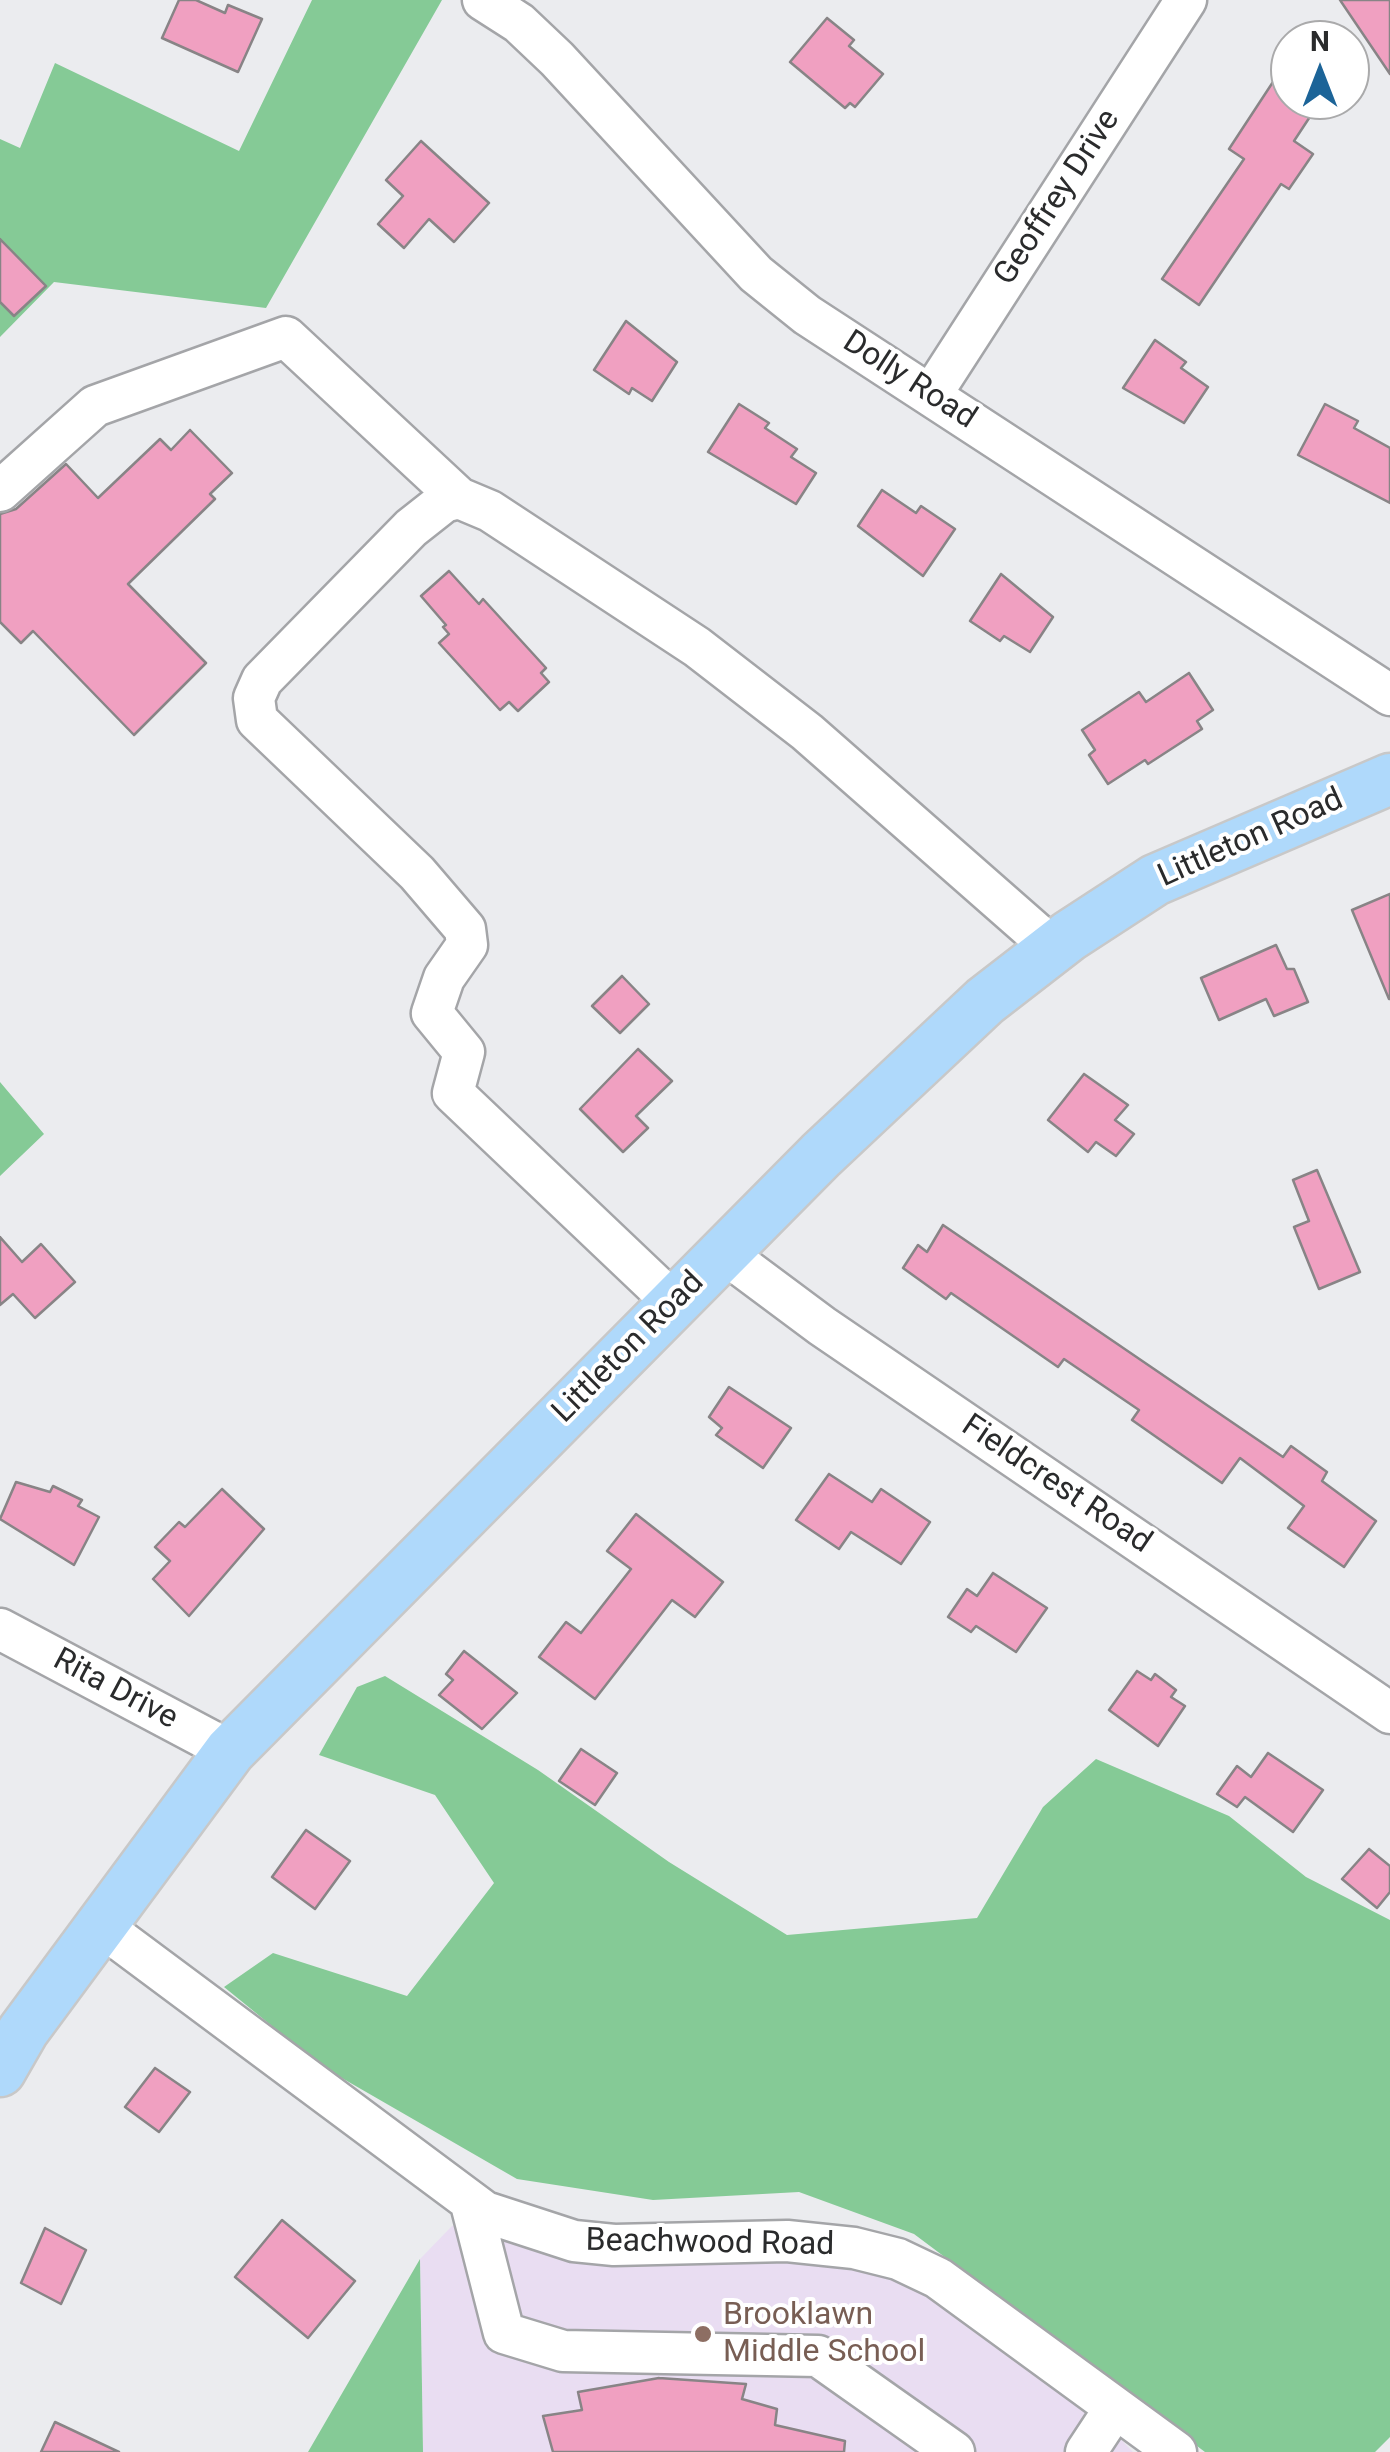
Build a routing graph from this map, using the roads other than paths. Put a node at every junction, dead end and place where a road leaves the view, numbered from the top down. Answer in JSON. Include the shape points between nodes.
{"nodes":[{"id":1,"x":483,"y":0,"type":"edge"},
{"id":2,"x":1186,"y":0,"type":"edge"},
{"id":3,"x":930,"y":395,"type":"junction"},
{"id":4,"x":0,"y":491,"type":"edge"},
{"id":5,"x":459,"y":498,"type":"junction"},
{"id":6,"x":1390,"y":695,"type":"edge"},
{"id":7,"x":1390,"y":779,"type":"edge"},
{"id":8,"x":1053,"y":948,"type":"junction"},
{"id":9,"x":724,"y":1253,"type":"junction"},
{"id":10,"x":674,"y":1302,"type":"junction"},
{"id":11,"x":0,"y":1628,"type":"edge"},
{"id":12,"x":1390,"y":1713,"type":"edge"},
{"id":13,"x":230,"y":1751,"type":"junction"},
{"id":14,"x":100,"y":1926,"type":"junction"},
{"id":15,"x":0,"y":2071,"type":"edge"},
{"id":16,"x":470,"y":2204,"type":"junction"},
{"id":17,"x":1115,"y":2408,"type":"junction"},
{"id":18,"x":954,"y":2452,"type":"edge"},
{"id":19,"x":1086,"y":2452,"type":"edge"},
{"id":20,"x":1176,"y":2452,"type":"edge"}],
"edges":[{"from":1,"to":3,"type":"street","name":"Dolly Road","via":[[557,59],[756,274]]},
{"from":2,"to":3,"type":"street","name":"Geoffrey Drive"},
{"from":3,"to":6,"type":"street","name":"Dolly Road"},
{"from":4,"to":5,"type":"street","via":[[95,406],[286,337]]},
{"from":5,"to":8,"type":"street","via":[[697,647],[807,732]]},
{"from":5,"to":10,"type":"street","via":[[411,528],[262,680],[254,698],[256,720],[416,872],[465,930],[467,945],[444,978],[432,1013],[464,1052],[453,1093]]},
{"from":7,"to":8,"type":"main road","name":"Littleton Road","via":[[1155,880]]},
{"from":8,"to":9,"type":"main road","name":"Littleton Road","via":[[985,1001]]},
{"from":9,"to":10,"type":"main road","name":"Littleton Road"},
{"from":9,"to":12,"type":"street","name":"Fieldcrest Road"},
{"from":10,"to":13,"type":"main road","name":"Littleton Road"},
{"from":11,"to":13,"type":"street","name":"Rita Drive"},
{"from":13,"to":14,"type":"main road","name":"Littleton Road"},
{"from":14,"to":15,"type":"main road","name":"Littleton Road"},
{"from":14,"to":16,"type":"street","name":"Beachwood Road"},
{"from":16,"to":17,"type":"street","name":"Beachwood Road","via":[[574,2241],[787,2240],[898,2258],[938,2278]]},
{"from":16,"to":18,"type":"street","via":[[504,2334],[564,2351],[818,2356]]},
{"from":17,"to":19,"type":"street"},
{"from":17,"to":20,"type":"street","name":"Beachwood Road"}]}
